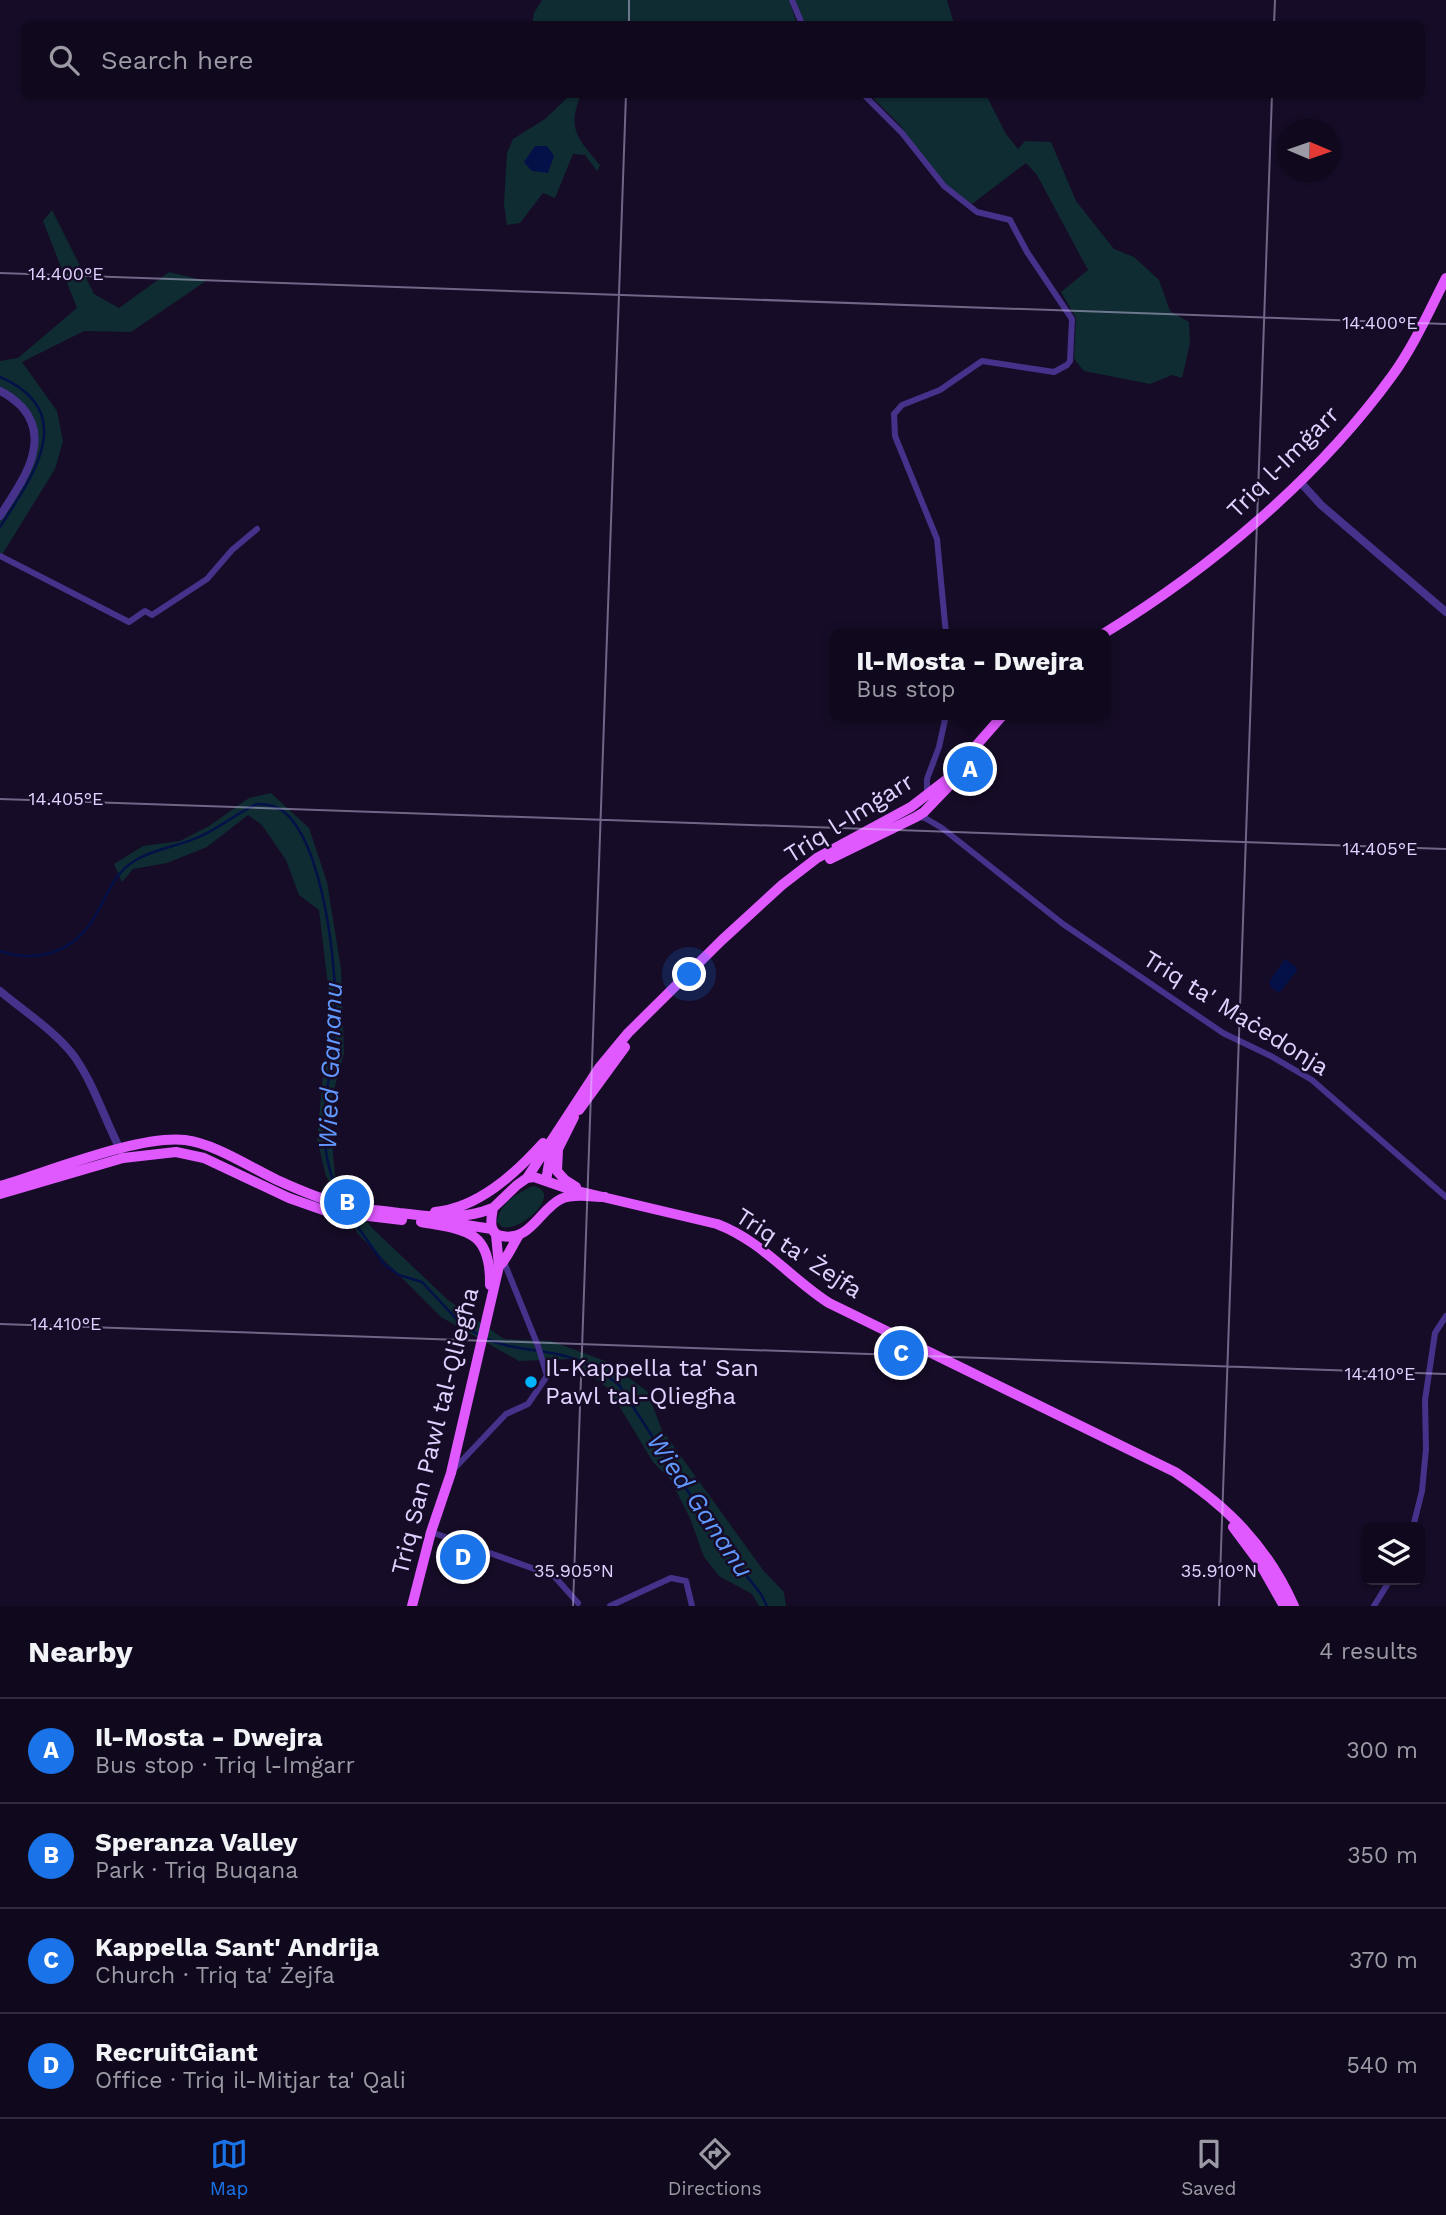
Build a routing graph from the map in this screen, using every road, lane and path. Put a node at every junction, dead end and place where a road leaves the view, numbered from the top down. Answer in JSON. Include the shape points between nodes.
{"nodes":[{"id":1,"x":792,"y":0,"type":"edge"},
{"id":2,"x":801,"y":21,"type":"edge"},
{"id":3,"x":867,"y":98,"type":"edge"},
{"id":4,"x":1446,"y":278,"type":"edge"},
{"id":5,"x":1446,"y":294,"type":"edge"},
{"id":6,"x":0,"y":391,"type":"edge"},
{"id":7,"x":1303,"y":485,"type":"junction"},
{"id":8,"x":0,"y":516,"type":"edge"},
{"id":9,"x":257,"y":529,"type":"dead end"},
{"id":10,"x":0,"y":556,"type":"edge"},
{"id":11,"x":1446,"y":612,"type":"edge"},
{"id":12,"x":946,"y":629,"type":"edge"},
{"id":13,"x":1110,"y":630,"type":"edge"},
{"id":14,"x":1110,"y":637,"type":"edge"},
{"id":15,"x":945,"y":720,"type":"edge"},
{"id":16,"x":999,"y":720,"type":"edge"},
{"id":17,"x":1006,"y":720,"type":"edge"},
{"id":18,"x":928,"y":799,"type":"junction"},
{"id":19,"x":916,"y":817,"type":"junction"},
{"id":20,"x":931,"y":822,"type":"junction"},
{"id":21,"x":0,"y":992,"type":"edge"},
{"id":22,"x":599,"y":1068,"type":"junction"},
{"id":23,"x":574,"y":1117,"type":"junction"},
{"id":24,"x":120,"y":1149,"type":"junction"},
{"id":25,"x":527,"y":1178,"type":"junction"},
{"id":26,"x":549,"y":1182,"type":"junction"},
{"id":27,"x":0,"y":1186,"type":"edge"},
{"id":28,"x":0,"y":1194,"type":"edge"},
{"id":29,"x":1446,"y":1196,"type":"edge"},
{"id":30,"x":605,"y":1198,"type":"junction"},
{"id":31,"x":555,"y":1204,"type":"junction"},
{"id":32,"x":493,"y":1209,"type":"junction"},
{"id":33,"x":402,"y":1213,"type":"junction"},
{"id":34,"x":419,"y":1221,"type":"junction"},
{"id":35,"x":494,"y":1232,"type":"junction"},
{"id":36,"x":519,"y":1235,"type":"junction"},
{"id":37,"x":501,"y":1264,"type":"junction"},
{"id":38,"x":488,"y":1308,"type":"junction"},
{"id":39,"x":1446,"y":1316,"type":"edge"},
{"id":40,"x":1112,"y":1440,"type":"junction"},
{"id":41,"x":451,"y":1473,"type":"junction"},
{"id":42,"x":1414,"y":1522,"type":"edge"},
{"id":43,"x":431,"y":1532,"type":"junction"},
{"id":44,"x":1387,"y":1585,"type":"edge"},
{"id":45,"x":578,"y":1603,"type":"dead end"},
{"id":46,"x":412,"y":1606,"type":"edge"},
{"id":47,"x":610,"y":1606,"type":"edge"},
{"id":48,"x":692,"y":1606,"type":"edge"},
{"id":49,"x":1284,"y":1606,"type":"edge"},
{"id":50,"x":1294,"y":1606,"type":"edge"},
{"id":51,"x":1374,"y":1606,"type":"edge"}],
"edges":[{"from":1,"to":2,"type":"street"},
{"from":3,"to":12,"type":"street","via":[[902,132],[944,186],[977,212],[1010,220],[1073,321],[1070,361],[1059,370],[982,361],[940,390],[902,405],[894,414],[895,436],[937,539]]},
{"from":4,"to":13,"type":"main road","name":"Triq l-Imġarr","via":[[1394,374],[1319,462],[1190,576]]},
{"from":5,"to":7,"type":"main road","name":"Triq l-Imġarr","via":[[1376,406]]},
{"from":6,"to":8,"type":"street","via":[[25,411],[36,434],[26,470]]},
{"from":7,"to":11,"type":"street"},
{"from":7,"to":14,"type":"main road","name":"Triq l-Imġarr","via":[[1197,579]]},
{"from":9,"to":10,"type":"street","via":[[207,579],[152,615],[145,611],[128,622]]},
{"from":15,"to":18,"type":"street","via":[[926,779]]},
{"from":16,"to":18,"type":"main road","name":"Triq l-Imġarr"},
{"from":17,"to":18,"type":"main road","name":"Triq l-Imġarr","via":[[952,782]]},
{"from":18,"to":19,"type":"main road","name":"Triq l-Imġarr"},
{"from":18,"to":20,"type":"street"},
{"from":18,"to":22,"type":"main road","name":"Triq l-Imġarr","via":[[817,858],[782,885],[628,1033]]},
{"from":19,"to":20,"type":"street","name":"Triq ta' Maċedonja"},
{"from":19,"to":23,"type":"main road","name":"Triq l-Imġarr","via":[[820,864],[768,906],[632,1037]]},
{"from":20,"to":29,"type":"street","name":"Triq ta' Maċedonja","via":[[1063,924],[1218,1029],[1312,1080]]},
{"from":21,"to":24,"type":"street","via":[[73,1055]]},
{"from":22,"to":25,"type":"main road","name":"Triq l-Imġarr"},
{"from":22,"to":33,"type":"main road","via":[[548,1138],[494,1187],[457,1207]]},
{"from":23,"to":26,"type":"main road","name":"Triq l-Imġarr","via":[[555,1144]]},
{"from":23,"to":30,"type":"main road","via":[[558,1149],[557,1171],[571,1184]]},
{"from":24,"to":27,"type":"main road"},
{"from":24,"to":33,"type":"main road","via":[[188,1140],[331,1202]]},
{"from":25,"to":26,"type":"main road","name":"Triq ta' Żejfa"},
{"from":25,"to":32,"type":"main road","name":"Triq l-Imġarr"},
{"from":26,"to":30,"type":"main road","name":"Triq ta' Żejfa"},
{"from":26,"to":31,"type":"main road"},
{"from":28,"to":34,"type":"main road","via":[[123,1158],[176,1152],[204,1158],[289,1198],[338,1214]]},
{"from":30,"to":31,"type":"main road","name":"Triq ta' Żejfa","via":[[568,1197]]},
{"from":30,"to":40,"type":"main road","name":"Triq ta' Żejfa","via":[[738,1233],[830,1303]]},
{"from":31,"to":36,"type":"main road"},
{"from":32,"to":33,"type":"main road","via":[[459,1218]]},
{"from":32,"to":35,"type":"main road","name":"Triq San Pawl tal-Qliegħa"},
{"from":34,"to":35,"type":"main road","via":[[458,1223]]},
{"from":34,"to":38,"type":"main road","via":[[471,1234],[483,1244],[488,1255]]},
{"from":35,"to":36,"type":"main road","via":[[505,1237]]},
{"from":35,"to":37,"type":"main road","name":"Triq San Pawl tal-Qliegħa"},
{"from":36,"to":37,"type":"main road","name":"Triq San Pawl tal-Qliegħa"},
{"from":37,"to":38,"type":"main road","name":"Triq San Pawl tal-Qliegħa"},
{"from":37,"to":41,"type":"street","via":[[547,1376],[528,1404],[506,1415]]},
{"from":38,"to":41,"type":"main road","name":"Triq San Pawl tal-Qliegħa"},
{"from":39,"to":42,"type":"street","via":[[1435,1333],[1424,1400],[1426,1449]]},
{"from":40,"to":49,"type":"main road","name":"Triq ta' Żejfa","via":[[1216,1510],[1259,1562]]},
{"from":40,"to":50,"type":"main road","name":"Triq ta' Żejfa","via":[[1175,1472],[1242,1525],[1268,1558]]},
{"from":41,"to":43,"type":"main road","name":"Triq San Pawl tal-Qliegħa"},
{"from":43,"to":45,"type":"street","via":[[554,1576]]},
{"from":43,"to":46,"type":"main road","name":"Triq San Pawl tal-Qliegħa"},
{"from":44,"to":51,"type":"street"},
{"from":47,"to":48,"type":"street","via":[[671,1578],[686,1581]]}]}
